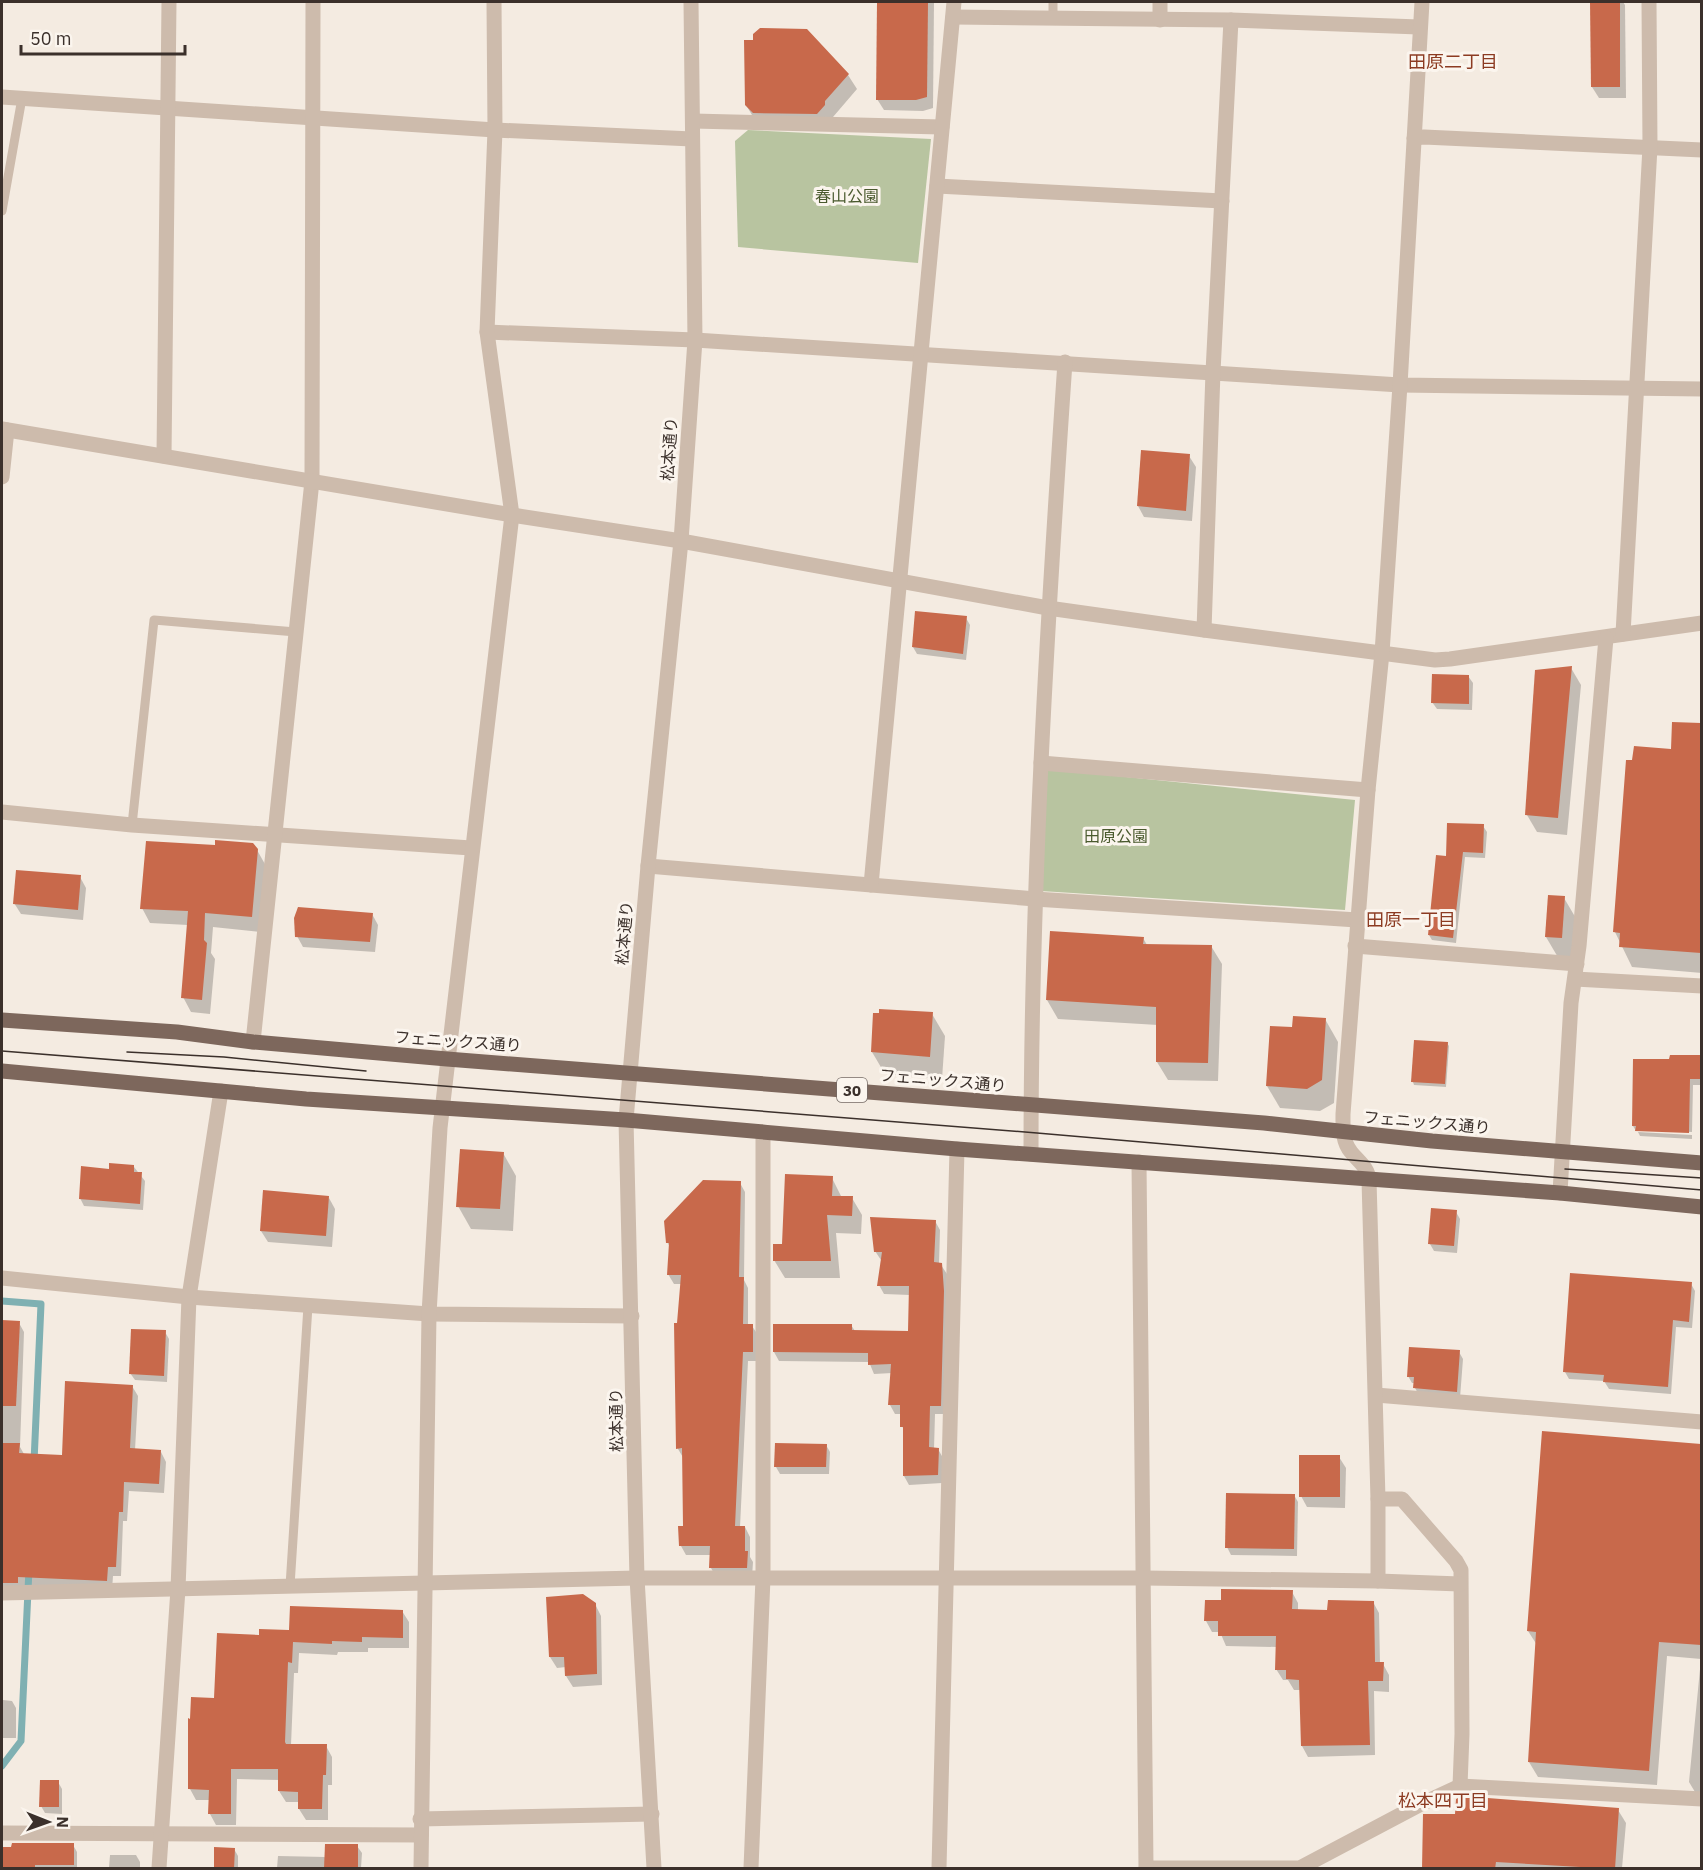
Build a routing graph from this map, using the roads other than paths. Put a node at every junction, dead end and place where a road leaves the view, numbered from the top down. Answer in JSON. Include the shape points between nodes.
{"nodes":[{"id":1,"x":169,"y":2,"type":"edge"},
{"id":2,"x":313,"y":2,"type":"edge"},
{"id":3,"x":494,"y":2,"type":"edge"},
{"id":4,"x":691,"y":2,"type":"edge"},
{"id":5,"x":954,"y":2,"type":"edge"},
{"id":6,"x":1053,"y":2,"type":"edge"},
{"id":7,"x":1160,"y":2,"type":"edge"},
{"id":8,"x":1422,"y":2,"type":"edge"},
{"id":9,"x":1649,"y":2,"type":"edge"},
{"id":10,"x":954,"y":17,"type":"junction"},
{"id":11,"x":1053,"y":18,"type":"junction"},
{"id":12,"x":1160,"y":20,"type":"junction"},
{"id":13,"x":1231,"y":20,"type":"junction"},
{"id":14,"x":1419,"y":27,"type":"junction"},
{"id":15,"x":2,"y":97,"type":"edge"},
{"id":16,"x":22,"y":98,"type":"junction"},
{"id":17,"x":168,"y":107,"type":"junction"},
{"id":18,"x":312,"y":117,"type":"junction"},
{"id":19,"x":693,"y":121,"type":"junction"},
{"id":20,"x":942,"y":127,"type":"junction"},
{"id":21,"x":495,"y":130,"type":"junction"},
{"id":22,"x":1414,"y":138,"type":"junction"},
{"id":23,"x":692,"y":139,"type":"junction"},
{"id":24,"x":1650,"y":147,"type":"junction"},
{"id":25,"x":1701,"y":150,"type":"edge"},
{"id":26,"x":937,"y":186,"type":"junction"},
{"id":27,"x":1222,"y":201,"type":"junction"},
{"id":28,"x":2,"y":211,"type":"edge"},
{"id":29,"x":487,"y":332,"type":"junction"},
{"id":30,"x":695,"y":340,"type":"junction"},
{"id":31,"x":920,"y":354,"type":"junction"},
{"id":32,"x":1065,"y":362,"type":"junction"},
{"id":33,"x":1213,"y":372,"type":"junction"},
{"id":34,"x":1400,"y":385,"type":"junction"},
{"id":35,"x":1637,"y":389,"type":"junction"},
{"id":36,"x":1701,"y":389,"type":"edge"},
{"id":37,"x":4,"y":430,"type":"edge"},
{"id":38,"x":164,"y":456,"type":"junction"},
{"id":39,"x":2,"y":477,"type":"edge"},
{"id":40,"x":312,"y":482,"type":"junction"},
{"id":41,"x":512,"y":514,"type":"junction"},
{"id":42,"x":681,"y":540,"type":"junction"},
{"id":43,"x":899,"y":582,"type":"junction"},
{"id":44,"x":1048,"y":608,"type":"junction"},
{"id":45,"x":1701,"y":623,"type":"edge"},
{"id":46,"x":1204,"y":630,"type":"junction"},
{"id":47,"x":296,"y":632,"type":"junction"},
{"id":48,"x":1623,"y":634,"type":"junction"},
{"id":49,"x":1606,"y":638,"type":"junction"},
{"id":50,"x":1382,"y":653,"type":"junction"},
{"id":51,"x":1041,"y":763,"type":"junction"},
{"id":52,"x":1368,"y":790,"type":"junction"},
{"id":53,"x":2,"y":812,"type":"edge"},
{"id":54,"x":132,"y":825,"type":"junction"},
{"id":55,"x":273,"y":835,"type":"junction"},
{"id":56,"x":471,"y":848,"type":"junction"},
{"id":57,"x":648,"y":866,"type":"junction"},
{"id":58,"x":871,"y":885,"type":"junction"},
{"id":59,"x":1035,"y":899,"type":"junction"},
{"id":60,"x":1357,"y":920,"type":"junction"},
{"id":61,"x":1355,"y":946,"type":"junction"},
{"id":62,"x":1576,"y":971,"type":"junction"},
{"id":63,"x":1701,"y":986,"type":"edge"},
{"id":64,"x":2,"y":1020,"type":"edge"},
{"id":65,"x":253,"y":1042,"type":"junction"},
{"id":66,"x":447,"y":1059,"type":"junction"},
{"id":67,"x":2,"y":1071,"type":"edge"},
{"id":68,"x":630,"y":1074,"type":"junction"},
{"id":69,"x":221,"y":1091,"type":"junction"},
{"id":70,"x":1032,"y":1106,"type":"junction"},
{"id":71,"x":441,"y":1107,"type":"junction"},
{"id":72,"x":627,"y":1120,"type":"junction"},
{"id":73,"x":763,"y":1131,"type":"junction"},
{"id":74,"x":1343,"y":1132,"type":"junction"},
{"id":75,"x":957,"y":1149,"type":"junction"},
{"id":76,"x":1564,"y":1152,"type":"junction"},
{"id":77,"x":1031,"y":1154,"type":"junction"},
{"id":78,"x":1139,"y":1162,"type":"junction"},
{"id":79,"x":1701,"y":1163,"type":"edge"},
{"id":80,"x":1370,"y":1180,"type":"junction"},
{"id":81,"x":1560,"y":1193,"type":"junction"},
{"id":82,"x":1701,"y":1207,"type":"edge"},
{"id":83,"x":2,"y":1278,"type":"edge"},
{"id":84,"x":189,"y":1297,"type":"junction"},
{"id":85,"x":308,"y":1306,"type":"junction"},
{"id":86,"x":429,"y":1314,"type":"junction"},
{"id":87,"x":632,"y":1316,"type":"junction"},
{"id":88,"x":1376,"y":1395,"type":"junction"},
{"id":89,"x":1701,"y":1416,"type":"edge"},
{"id":90,"x":1701,"y":1422,"type":"edge"},
{"id":91,"x":1378,"y":1498,"type":"junction"},
{"id":92,"x":638,"y":1578,"type":"junction"},
{"id":93,"x":763,"y":1578,"type":"junction"},
{"id":94,"x":947,"y":1578,"type":"junction"},
{"id":95,"x":1144,"y":1578,"type":"junction"},
{"id":96,"x":1378,"y":1581,"type":"junction"},
{"id":97,"x":425,"y":1583,"type":"junction"},
{"id":98,"x":1460,"y":1584,"type":"junction"},
{"id":99,"x":290,"y":1586,"type":"junction"},
{"id":100,"x":178,"y":1589,"type":"junction"},
{"id":101,"x":6,"y":1592,"type":"edge"},
{"id":102,"x":1460,"y":1786,"type":"junction"},
{"id":103,"x":1701,"y":1799,"type":"edge"},
{"id":104,"x":652,"y":1814,"type":"junction"},
{"id":105,"x":420,"y":1819,"type":"junction"},
{"id":106,"x":2,"y":1833,"type":"edge"},
{"id":107,"x":161,"y":1834,"type":"junction"},
{"id":108,"x":421,"y":1835,"type":"junction"},
{"id":109,"x":1146,"y":1868,"type":"edge"},
{"id":110,"x":159,"y":1869,"type":"edge"},
{"id":111,"x":421,"y":1869,"type":"edge"},
{"id":112,"x":654,"y":1869,"type":"edge"},
{"id":113,"x":751,"y":1869,"type":"edge"},
{"id":114,"x":939,"y":1869,"type":"edge"}],
"edges":[{"from":1,"to":17,"type":"street"},
{"from":2,"to":18,"type":"street"},
{"from":3,"to":21,"type":"street"},
{"from":4,"to":19,"type":"street","name":"松本通り"},
{"from":5,"to":10,"type":"street"},
{"from":6,"to":11,"type":"lane"},
{"from":7,"to":12,"type":"street"},
{"from":8,"to":14,"type":"street"},
{"from":9,"to":24,"type":"street"},
{"from":10,"to":11,"type":"street"},
{"from":10,"to":20,"type":"street"},
{"from":11,"to":12,"type":"street"},
{"from":12,"to":13,"type":"street"},
{"from":13,"to":14,"type":"street"},
{"from":13,"to":27,"type":"street"},
{"from":14,"to":22,"type":"street"},
{"from":15,"to":16,"type":"street"},
{"from":16,"to":17,"type":"street"},
{"from":16,"to":28,"type":"lane"},
{"from":17,"to":18,"type":"street"},
{"from":17,"to":38,"type":"street"},
{"from":18,"to":21,"type":"street"},
{"from":18,"to":40,"type":"street"},
{"from":19,"to":20,"type":"street"},
{"from":19,"to":23,"type":"street","name":"松本通り"},
{"from":20,"to":26,"type":"street"},
{"from":21,"to":23,"type":"street"},
{"from":21,"to":29,"type":"street"},
{"from":22,"to":24,"type":"street"},
{"from":22,"to":34,"type":"street"},
{"from":23,"to":30,"type":"street","name":"松本通り"},
{"from":24,"to":25,"type":"street"},
{"from":24,"to":35,"type":"street"},
{"from":26,"to":27,"type":"street"},
{"from":26,"to":31,"type":"street"},
{"from":27,"to":33,"type":"street"},
{"from":29,"to":30,"type":"street"},
{"from":29,"to":41,"type":"street"},
{"from":30,"to":31,"type":"street"},
{"from":30,"to":42,"type":"street","name":"松本通り"},
{"from":31,"to":32,"type":"street"},
{"from":31,"to":43,"type":"street"},
{"from":32,"to":33,"type":"street"},
{"from":32,"to":44,"type":"street"},
{"from":33,"to":34,"type":"street"},
{"from":33,"to":46,"type":"street"},
{"from":34,"to":35,"type":"street"},
{"from":34,"to":50,"type":"street"},
{"from":35,"to":36,"type":"street"},
{"from":35,"to":48,"type":"street"},
{"from":37,"to":38,"type":"street"},
{"from":37,"to":39,"type":"street"},
{"from":38,"to":40,"type":"street"},
{"from":40,"to":41,"type":"street"},
{"from":40,"to":47,"type":"street"},
{"from":41,"to":42,"type":"street"},
{"from":41,"to":56,"type":"street"},
{"from":42,"to":43,"type":"street"},
{"from":42,"to":57,"type":"street","name":"松本通り"},
{"from":43,"to":44,"type":"street"},
{"from":43,"to":58,"type":"street"},
{"from":44,"to":46,"type":"street"},
{"from":44,"to":51,"type":"street"},
{"from":45,"to":48,"type":"street"},
{"from":46,"to":50,"type":"street"},
{"from":47,"to":54,"type":"lane","via":[[154,620]]},
{"from":47,"to":55,"type":"street"},
{"from":48,"to":49,"type":"street"},
{"from":49,"to":50,"type":"street","via":[[1450,659]]},
{"from":49,"to":62,"type":"street"},
{"from":50,"to":52,"type":"street"},
{"from":51,"to":52,"type":"street"},
{"from":51,"to":59,"type":"street"},
{"from":52,"to":60,"type":"street"},
{"from":53,"to":54,"type":"street"},
{"from":54,"to":55,"type":"street"},
{"from":55,"to":56,"type":"street"},
{"from":55,"to":65,"type":"street"},
{"from":56,"to":66,"type":"street"},
{"from":57,"to":58,"type":"street"},
{"from":57,"to":68,"type":"street","name":"松本通り"},
{"from":58,"to":59,"type":"street"},
{"from":59,"to":60,"type":"street"},
{"from":59,"to":70,"type":"street"},
{"from":60,"to":61,"type":"street"},
{"from":61,"to":62,"type":"street"},
{"from":61,"to":74,"type":"street"},
{"from":62,"to":63,"type":"street"},
{"from":62,"to":76,"type":"street"},
{"from":64,"to":65,"type":"main road","name":"フェニックス通り","number":"30","via":[[177,1032]]},
{"from":65,"to":66,"type":"main road","name":"フェニックス通り","number":"30"},
{"from":66,"to":68,"type":"main road","name":"フェニックス通り","number":"30"},
{"from":66,"to":71,"type":"street"},
{"from":67,"to":69,"type":"main road"},
{"from":68,"to":70,"type":"main road","name":"フェニックス通り","number":"30"},
{"from":68,"to":72,"type":"street","name":"松本通り"},
{"from":69,"to":71,"type":"main road"},
{"from":69,"to":84,"type":"street"},
{"from":70,"to":74,"type":"main road","name":"フェニックス通り","number":"30"},
{"from":70,"to":77,"type":"street"},
{"from":71,"to":72,"type":"main road"},
{"from":71,"to":86,"type":"street"},
{"from":72,"to":73,"type":"main road"},
{"from":72,"to":87,"type":"street","name":"松本通り"},
{"from":73,"to":75,"type":"main road"},
{"from":73,"to":93,"type":"street"},
{"from":74,"to":76,"type":"main road","name":"フェニックス通り","number":"30"},
{"from":74,"to":80,"type":"street","via":[[1350,1151]]},
{"from":75,"to":77,"type":"main road"},
{"from":75,"to":94,"type":"street"},
{"from":76,"to":79,"type":"main road","name":"フェニックス通り","number":"30"},
{"from":76,"to":81,"type":"street"},
{"from":77,"to":78,"type":"main road"},
{"from":78,"to":80,"type":"main road"},
{"from":78,"to":95,"type":"street"},
{"from":80,"to":81,"type":"main road"},
{"from":80,"to":88,"type":"street"},
{"from":81,"to":82,"type":"main road"},
{"from":83,"to":84,"type":"street"},
{"from":84,"to":85,"type":"street"},
{"from":84,"to":100,"type":"street"},
{"from":85,"to":86,"type":"street"},
{"from":85,"to":99,"type":"lane"},
{"from":86,"to":87,"type":"street"},
{"from":86,"to":97,"type":"street"},
{"from":87,"to":92,"type":"street","name":"松本通り"},
{"from":88,"to":90,"type":"street"},
{"from":88,"to":91,"type":"street"},
{"from":89,"to":90,"type":"street"},
{"from":91,"to":96,"type":"street"},
{"from":91,"to":98,"type":"street","via":[[1402,1499],[1459,1565]]},
{"from":92,"to":93,"type":"street"},
{"from":92,"to":97,"type":"street"},
{"from":92,"to":104,"type":"street","name":"松本通り"},
{"from":93,"to":94,"type":"street"},
{"from":93,"to":113,"type":"street"},
{"from":94,"to":95,"type":"street"},
{"from":94,"to":114,"type":"street"},
{"from":95,"to":96,"type":"street"},
{"from":95,"to":109,"type":"street"},
{"from":96,"to":98,"type":"street"},
{"from":97,"to":99,"type":"street"},
{"from":97,"to":105,"type":"street"},
{"from":98,"to":102,"type":"street"},
{"from":99,"to":100,"type":"street"},
{"from":100,"to":101,"type":"street"},
{"from":100,"to":107,"type":"street"},
{"from":102,"to":103,"type":"street"},
{"from":102,"to":109,"type":"street","via":[[1300,1868]]},
{"from":104,"to":105,"type":"street"},
{"from":104,"to":112,"type":"street","name":"松本通り"},
{"from":105,"to":108,"type":"street"},
{"from":106,"to":107,"type":"street"},
{"from":107,"to":108,"type":"street"},
{"from":107,"to":110,"type":"street"},
{"from":108,"to":111,"type":"street"}]}
